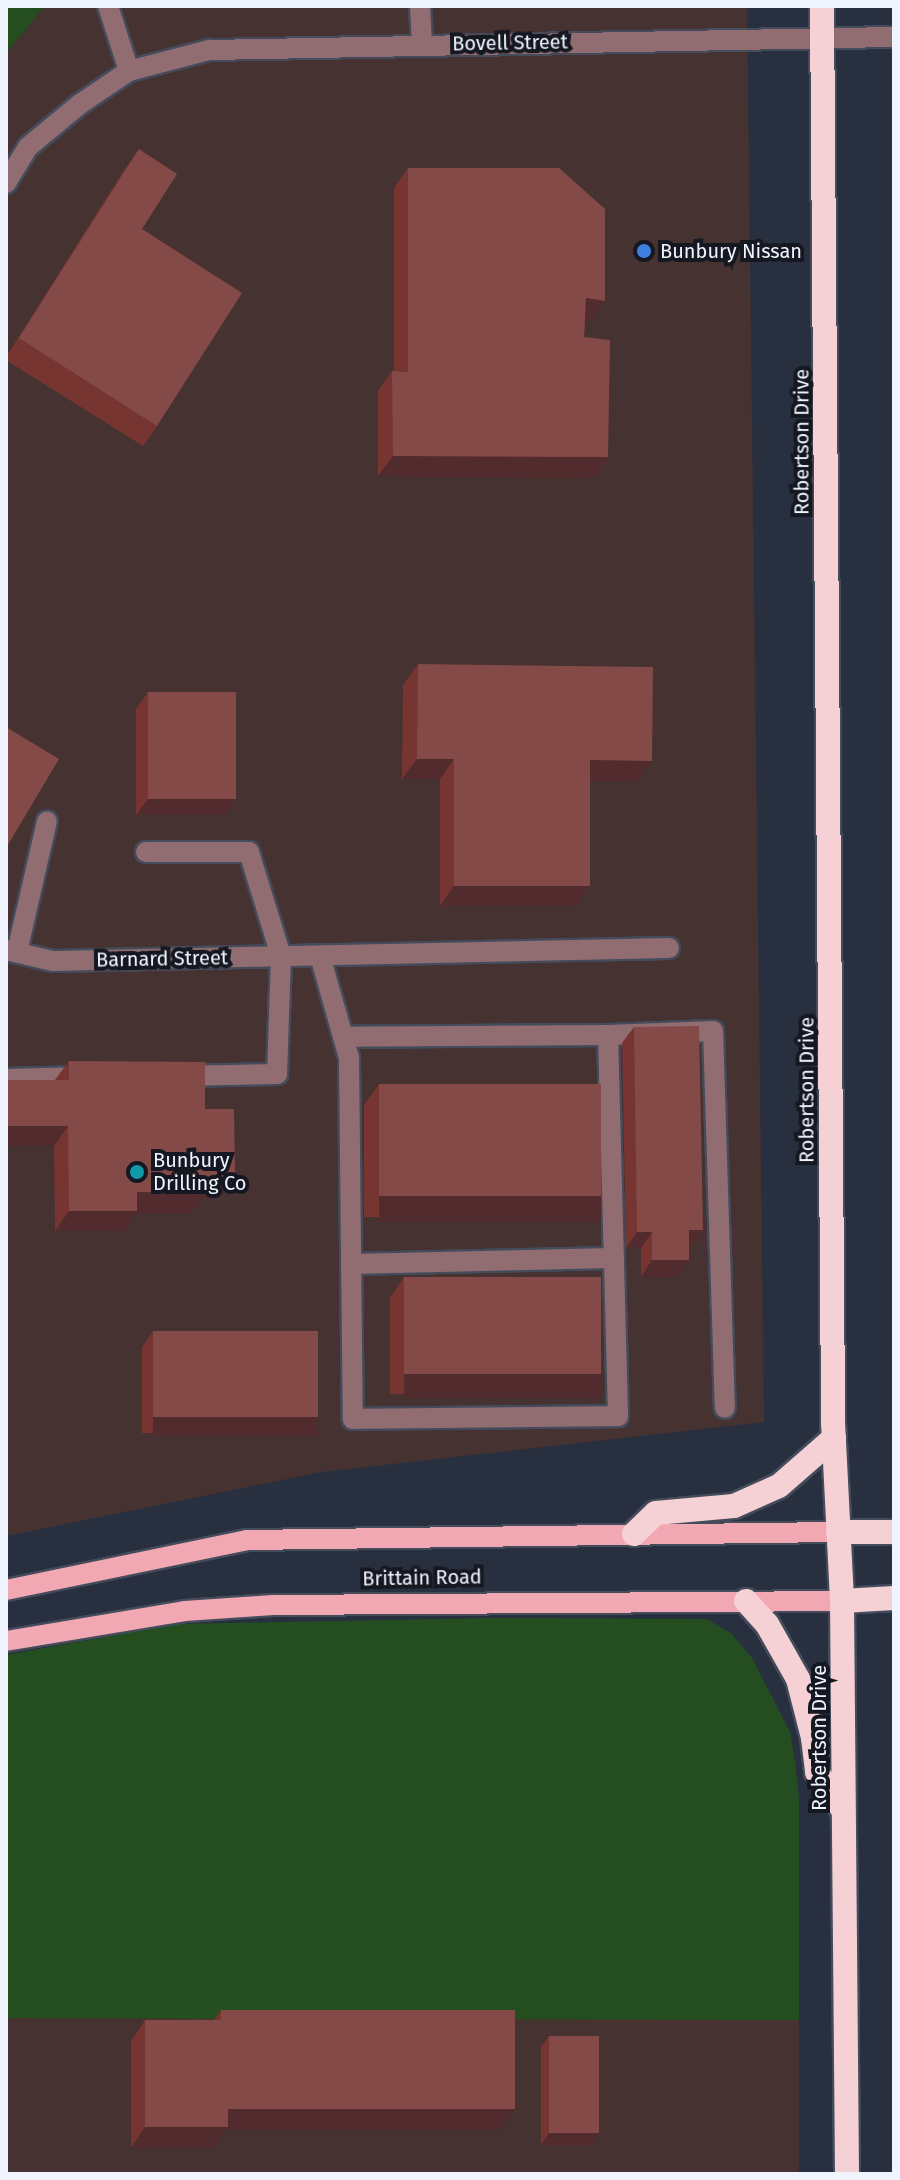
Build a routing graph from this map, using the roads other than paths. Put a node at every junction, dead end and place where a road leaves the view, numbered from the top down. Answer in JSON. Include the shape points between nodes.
{"nodes":[{"id":1,"x":108,"y":6,"type":"edge"},
{"id":2,"x":420,"y":6,"type":"edge"},
{"id":3,"x":822,"y":6,"type":"edge"},
{"id":4,"x":822,"y":36,"type":"junction"},
{"id":5,"x":894,"y":37,"type":"edge"},
{"id":6,"x":422,"y":45,"type":"junction"},
{"id":7,"x":129,"y":71,"type":"junction"},
{"id":8,"x":6,"y":183,"type":"edge"},
{"id":9,"x":47,"y":821,"type":"dead end"},
{"id":10,"x":146,"y":852,"type":"dead end"},
{"id":11,"x":669,"y":948,"type":"dead end"},
{"id":12,"x":12,"y":951,"type":"edge"},
{"id":13,"x":281,"y":956,"type":"junction"},
{"id":14,"x":320,"y":956,"type":"junction"},
{"id":15,"x":608,"y":1035,"type":"junction"},
{"id":16,"x":343,"y":1037,"type":"junction"},
{"id":17,"x":166,"y":1076,"type":"edge"},
{"id":18,"x":102,"y":1077,"type":"edge"},
{"id":19,"x":6,"y":1079,"type":"edge"},
{"id":20,"x":614,"y":1258,"type":"junction"},
{"id":21,"x":351,"y":1264,"type":"junction"},
{"id":22,"x":725,"y":1408,"type":"dead end"},
{"id":23,"x":834,"y":1438,"type":"junction"},
{"id":24,"x":838,"y":1532,"type":"junction"},
{"id":25,"x":894,"y":1532,"type":"edge"},
{"id":26,"x":634,"y":1534,"type":"junction"},
{"id":27,"x":6,"y":1590,"type":"edge"},
{"id":28,"x":894,"y":1598,"type":"edge"},
{"id":29,"x":746,"y":1601,"type":"junction"},
{"id":30,"x":842,"y":1601,"type":"junction"},
{"id":31,"x":6,"y":1641,"type":"edge"},
{"id":32,"x":843,"y":1810,"type":"junction"},
{"id":33,"x":847,"y":2174,"type":"edge"}],
"edges":[{"from":1,"to":7,"type":"street"},
{"from":2,"to":6,"type":"street"},
{"from":3,"to":4,"type":"highway","name":"Robertson Drive"},
{"from":4,"to":5,"type":"street","name":"Bovell Street"},
{"from":4,"to":6,"type":"street","name":"Bovell Street"},
{"from":4,"to":23,"type":"highway","name":"Robertson Drive"},
{"from":6,"to":7,"type":"street","name":"Bovell Street","via":[[209,50]]},
{"from":7,"to":8,"type":"street","name":"Bovell Street","via":[[28,147]]},
{"from":9,"to":12,"type":"street"},
{"from":10,"to":13,"type":"street","via":[[249,852]]},
{"from":11,"to":14,"type":"street","name":"Barnard Street"},
{"from":12,"to":13,"type":"street","name":"Barnard Street","via":[[53,961]]},
{"from":13,"to":14,"type":"street","name":"Barnard Street"},
{"from":13,"to":17,"type":"street","via":[[277,1074]]},
{"from":14,"to":16,"type":"street"},
{"from":15,"to":16,"type":"street"},
{"from":15,"to":20,"type":"street"},
{"from":15,"to":22,"type":"street","via":[[713,1031]]},
{"from":16,"to":21,"type":"street","via":[[349,1058]]},
{"from":18,"to":19,"type":"street"},
{"from":20,"to":21,"type":"street"},
{"from":20,"to":21,"type":"street","via":[[618,1416],[353,1419]]},
{"from":23,"to":24,"type":"highway","name":"Robertson Drive"},
{"from":23,"to":26,"type":"highway","via":[[779,1486],[734,1506],[656,1513]]},
{"from":24,"to":25,"type":"highway"},
{"from":24,"to":26,"type":"main road"},
{"from":24,"to":30,"type":"highway","name":"Robertson Drive"},
{"from":26,"to":27,"type":"main road","via":[[247,1540]]},
{"from":28,"to":30,"type":"highway"},
{"from":29,"to":30,"type":"main road","name":"Brittain Road"},
{"from":29,"to":31,"type":"main road","name":"Brittain Road","via":[[273,1605],[185,1611]]},
{"from":29,"to":32,"type":"highway","via":[[767,1624],[798,1679],[817,1772]]},
{"from":30,"to":32,"type":"highway","name":"Robertson Drive"},
{"from":32,"to":33,"type":"highway","name":"Robertson Drive"}]}
